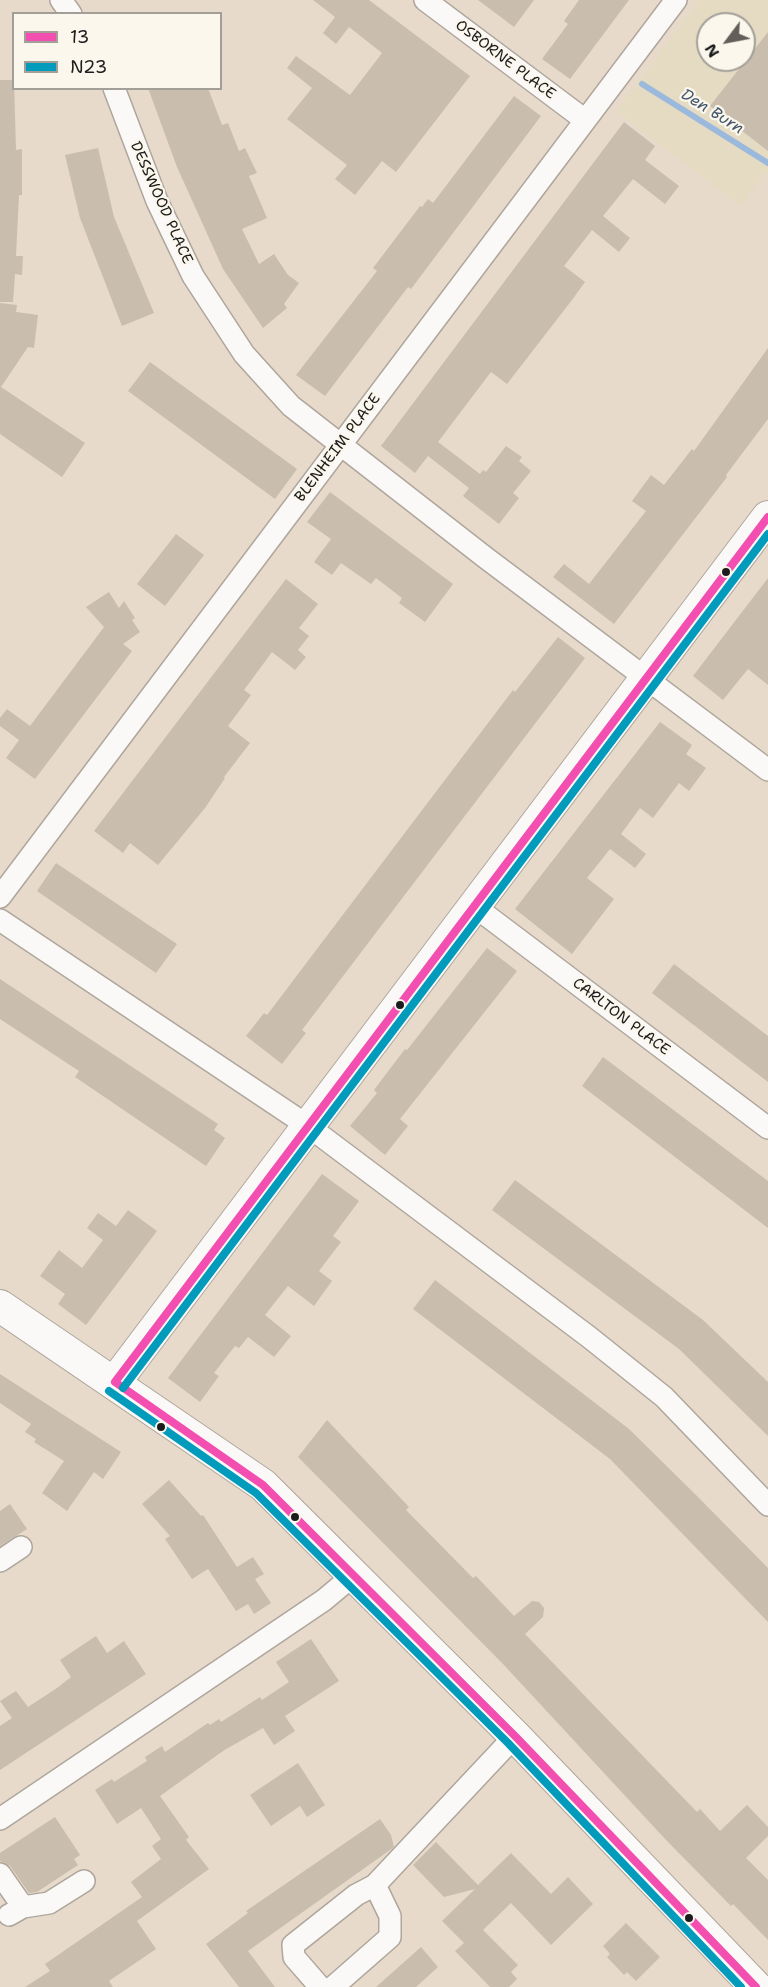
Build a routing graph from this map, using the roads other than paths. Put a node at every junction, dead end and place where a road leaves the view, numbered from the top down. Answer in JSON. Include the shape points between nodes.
{"nodes":[{"id":1,"x":425,"y":0,"type":"edge"},
{"id":2,"x":676,"y":0,"type":"edge"},
{"id":3,"x":115,"y":90,"type":"edge"},
{"id":4,"x":585,"y":120,"type":"junction"},
{"id":5,"x":340,"y":445,"type":"junction"},
{"id":6,"x":768,"y":517,"type":"edge"},
{"id":7,"x":646,"y":678,"type":"junction"},
{"id":8,"x":768,"y":771,"type":"edge"},
{"id":9,"x":0,"y":897,"type":"edge"},
{"id":10,"x":474,"y":906,"type":"junction"},
{"id":11,"x":0,"y":920,"type":"edge"},
{"id":12,"x":308,"y":1126,"type":"junction"},
{"id":13,"x":768,"y":1128,"type":"edge"},
{"id":14,"x":0,"y":1306,"type":"edge"},
{"id":15,"x":115,"y":1382,"type":"junction"},
{"id":16,"x":768,"y":1505,"type":"edge"},
{"id":17,"x":21,"y":1546,"type":"dead end"},
{"id":18,"x":0,"y":1561,"type":"edge"},
{"id":19,"x":355,"y":1574,"type":"junction"},
{"id":20,"x":514,"y":1736,"type":"junction"},
{"id":21,"x":0,"y":1819,"type":"edge"},
{"id":22,"x":0,"y":1874,"type":"edge"},
{"id":23,"x":84,"y":1881,"type":"dead end"},
{"id":24,"x":375,"y":1885,"type":"junction"},
{"id":25,"x":320,"y":1987,"type":"edge"},
{"id":26,"x":333,"y":1987,"type":"edge"},
{"id":27,"x":756,"y":1987,"type":"edge"}],
"edges":[{"from":1,"to":4,"type":"street","name":"OSBORNE PLACE"},
{"from":2,"to":4,"type":"street","name":"BLENHEIM PLACE"},
{"from":3,"to":5,"type":"street","name":"DESSWOOD PLACE","via":[[157,201],[193,276],[244,354],[291,406]]},
{"from":4,"to":5,"type":"street","name":"BLENHEIM PLACE"},
{"from":5,"to":7,"type":"street","name":"DESSWOOD PLACE"},
{"from":5,"to":9,"type":"street","name":"BLENHEIM PLACE"},
{"from":6,"to":7,"type":"street"},
{"from":7,"to":8,"type":"street","name":"DESSWOOD PLACE"},
{"from":7,"to":10,"type":"street"},
{"from":10,"to":12,"type":"street"},
{"from":10,"to":13,"type":"street","name":"CARLTON PLACE"},
{"from":11,"to":12,"type":"street"},
{"from":12,"to":15,"type":"street"},
{"from":12,"to":16,"type":"street","via":[[664,1396]]},
{"from":14,"to":15,"type":"street"},
{"from":15,"to":19,"type":"street","via":[[263,1485]]},
{"from":17,"to":18,"type":"street"},
{"from":19,"to":20,"type":"street"},
{"from":19,"to":21,"type":"street","via":[[314,1607]]},
{"from":20,"to":24,"type":"street"},
{"from":20,"to":27,"type":"street"},
{"from":22,"to":23,"type":"street","via":[[16,1911],[49,1903]]},
{"from":24,"to":25,"type":"street","via":[[293,1945],[294,1958]]},
{"from":24,"to":26,"type":"street","via":[[390,1916],[390,1937]]}]}
